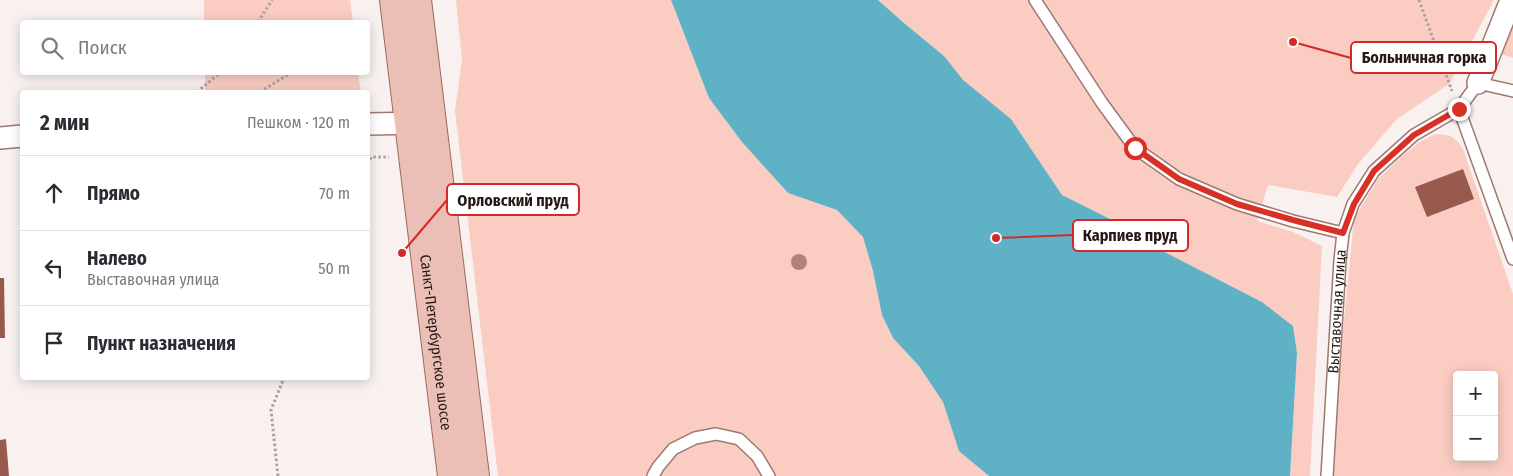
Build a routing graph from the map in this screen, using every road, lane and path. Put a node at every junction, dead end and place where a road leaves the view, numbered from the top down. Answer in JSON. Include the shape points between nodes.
{"nodes":[{"id":1,"x":272,"y":0,"type":"edge"},
{"id":2,"x":394,"y":0,"type":"edge"},
{"id":3,"x":416,"y":0,"type":"edge"},
{"id":4,"x":1035,"y":0,"type":"edge"},
{"id":5,"x":1419,"y":0,"type":"edge"},
{"id":6,"x":1511,"y":0,"type":"edge"},
{"id":7,"x":259,"y":20,"type":"edge"},
{"id":8,"x":217,"y":75,"type":"edge"},
{"id":9,"x":287,"y":75,"type":"edge"},
{"id":10,"x":1478,"y":83,"type":"junction"},
{"id":11,"x":199,"y":90,"type":"edge"},
{"id":12,"x":263,"y":90,"type":"edge"},
{"id":13,"x":1513,"y":91,"type":"edge"},
{"id":14,"x":1459,"y":109,"type":"junction"},
{"id":15,"x":420,"y":123,"type":"junction"},
{"id":16,"x":370,"y":124,"type":"edge"},
{"id":17,"x":20,"y":136,"type":"edge"},
{"id":18,"x":0,"y":138,"type":"edge"},
{"id":19,"x":395,"y":157,"type":"dead end"},
{"id":20,"x":370,"y":159,"type":"edge"},
{"id":21,"x":1343,"y":233,"type":"junction"},
{"id":22,"x":1513,"y":259,"type":"edge"},
{"id":23,"x":283,"y":380,"type":"edge"},
{"id":24,"x":278,"y":476,"type":"edge"},
{"id":25,"x":452,"y":476,"type":"edge"},
{"id":26,"x":475,"y":476,"type":"edge"},
{"id":27,"x":653,"y":476,"type":"edge"},
{"id":28,"x":769,"y":476,"type":"edge"},
{"id":29,"x":1327,"y":476,"type":"edge"}],
"edges":[{"from":1,"to":7,"type":"path"},
{"from":2,"to":15,"type":"main road","name":"Санкт-Петербургское шоссе"},
{"from":3,"to":15,"type":"main road","name":"Санкт-Петербургское шоссе"},
{"from":4,"to":21,"type":"lane","via":[[1135,148],[1179,179],[1237,204]]},
{"from":5,"to":14,"type":"path"},
{"from":6,"to":10,"type":"street","name":"Выставочная улица"},
{"from":8,"to":11,"type":"path"},
{"from":9,"to":12,"type":"path"},
{"from":10,"to":13,"type":"lane"},
{"from":10,"to":14,"type":"lane","name":"Выставочная улица"},
{"from":14,"to":21,"type":"lane","name":"Выставочная улица","via":[[1414,135],[1374,171],[1354,204]]},
{"from":14,"to":22,"type":"lane"},
{"from":15,"to":16,"type":"street"},
{"from":15,"to":25,"type":"main road","name":"Санкт-Петербургское шоссе"},
{"from":15,"to":26,"type":"main road","name":"Санкт-Петербургское шоссе"},
{"from":17,"to":18,"type":"street"},
{"from":19,"to":20,"type":"path"},
{"from":21,"to":29,"type":"lane","name":"Выставочная улица"},
{"from":23,"to":24,"type":"path","via":[[271,410]]},
{"from":27,"to":28,"type":"lane","via":[[673,449],[695,438],[716,434],[739,439],[757,456]]}]}
